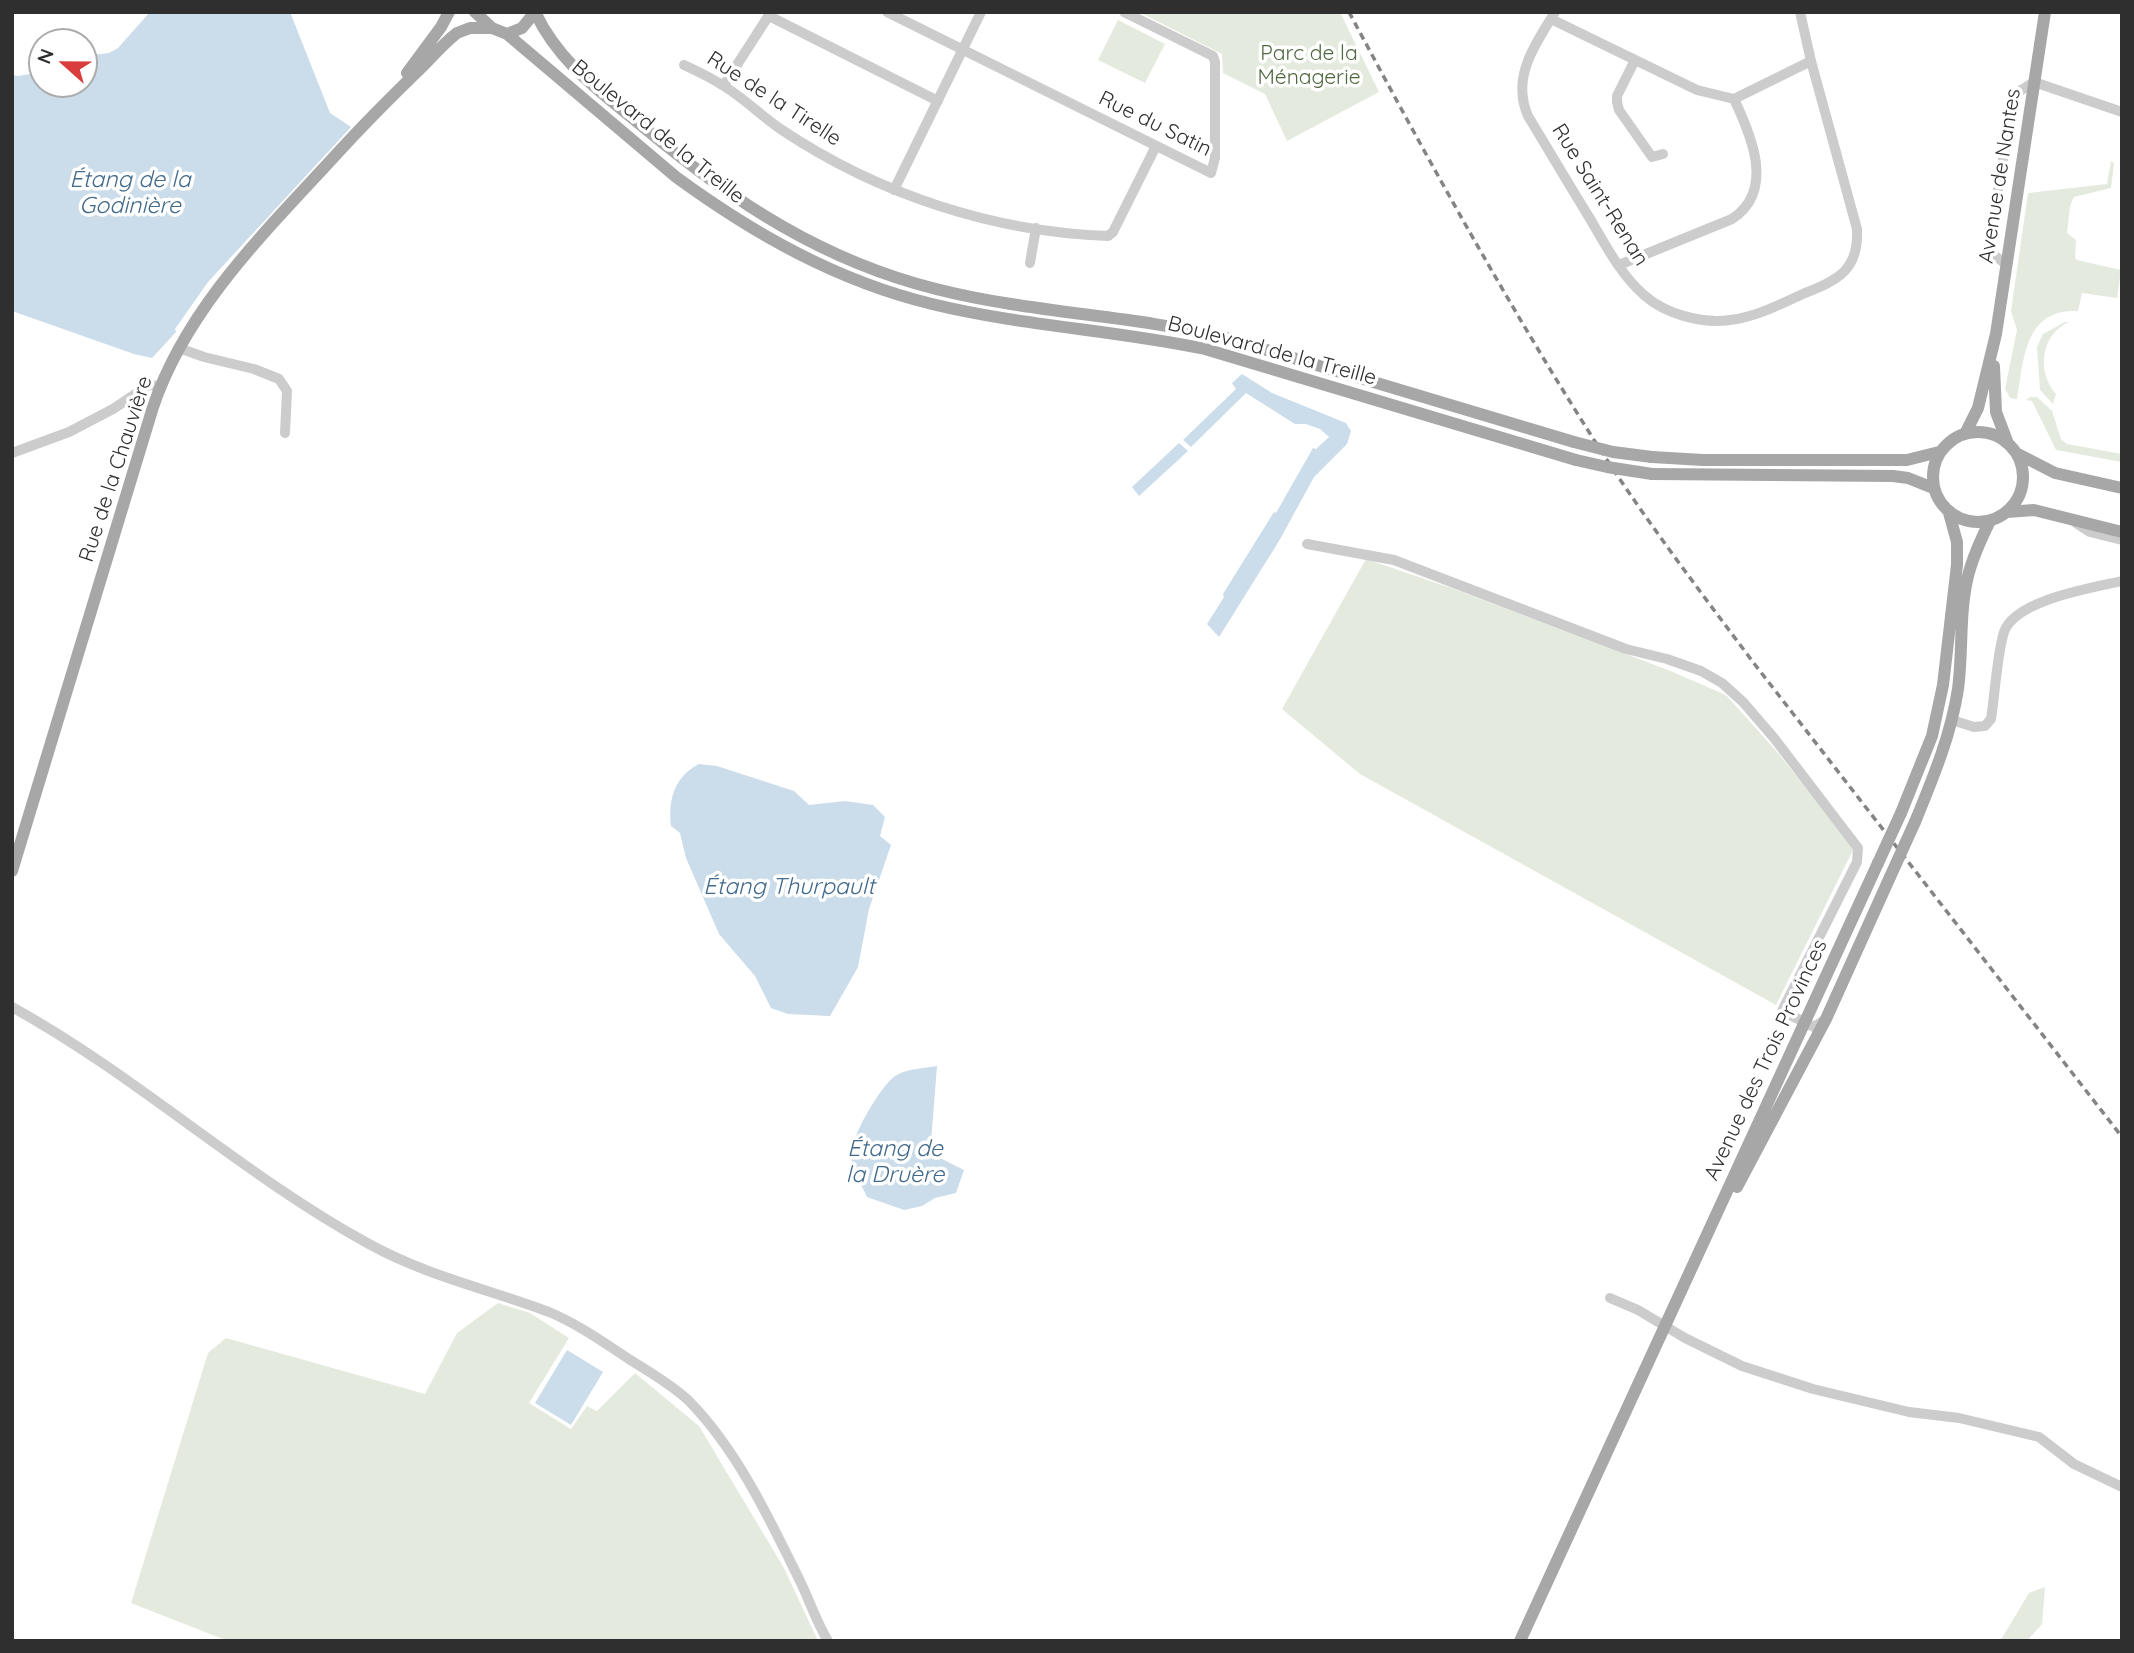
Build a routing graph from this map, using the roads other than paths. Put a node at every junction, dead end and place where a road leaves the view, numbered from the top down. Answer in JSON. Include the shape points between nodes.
{"nodes":[{"id":1,"x":449,"y":12,"type":"edge"},
{"id":2,"x":475,"y":12,"type":"edge"},
{"id":3,"x":535,"y":12,"type":"edge"},
{"id":4,"x":887,"y":12,"type":"edge"},
{"id":5,"x":981,"y":12,"type":"edge"},
{"id":6,"x":1124,"y":12,"type":"edge"},
{"id":7,"x":1800,"y":12,"type":"edge"},
{"id":8,"x":2045,"y":12,"type":"edge"},
{"id":9,"x":770,"y":14,"type":"edge"},
{"id":10,"x":1553,"y":16,"type":"edge"},
{"id":11,"x":492,"y":28,"type":"junction"},
{"id":12,"x":508,"y":34,"type":"junction"},
{"id":13,"x":963,"y":50,"type":"junction"},
{"id":14,"x":1635,"y":60,"type":"junction"},
{"id":15,"x":1811,"y":61,"type":"junction"},
{"id":16,"x":684,"y":65,"type":"dead end"},
{"id":17,"x":2034,"y":82,"type":"junction"},
{"id":18,"x":723,"y":85,"type":"junction"},
{"id":19,"x":1734,"y":99,"type":"junction"},
{"id":20,"x":938,"y":101,"type":"junction"},
{"id":21,"x":385,"y":102,"type":"junction"},
{"id":22,"x":2122,"y":112,"type":"edge"},
{"id":23,"x":1156,"y":146,"type":"junction"},
{"id":24,"x":1663,"y":154,"type":"dead end"},
{"id":25,"x":894,"y":190,"type":"junction"},
{"id":26,"x":1036,"y":228,"type":"junction"},
{"id":27,"x":1030,"y":263,"type":"dead end"},
{"id":28,"x":2006,"y":264,"type":"junction"},
{"id":29,"x":1619,"y":265,"type":"junction"},
{"id":30,"x":1994,"y":345,"type":"junction"},
{"id":31,"x":179,"y":348,"type":"junction"},
{"id":32,"x":160,"y":386,"type":"junction"},
{"id":33,"x":1966,"y":432,"type":"junction"},
{"id":34,"x":285,"y":433,"type":"dead end"},
{"id":35,"x":2007,"y":441,"type":"junction"},
{"id":36,"x":1939,"y":452,"type":"junction"},
{"id":37,"x":12,"y":453,"type":"edge"},
{"id":38,"x":2018,"y":454,"type":"junction"},
{"id":39,"x":1933,"y":488,"type":"junction"},
{"id":40,"x":2122,"y":488,"type":"edge"},
{"id":41,"x":2007,"y":512,"type":"junction"},
{"id":42,"x":1949,"y":513,"type":"junction"},
{"id":43,"x":2073,"y":520,"type":"junction"},
{"id":44,"x":1990,"y":521,"type":"junction"},
{"id":45,"x":2122,"y":532,"type":"edge"},
{"id":46,"x":2122,"y":540,"type":"edge"},
{"id":47,"x":1307,"y":544,"type":"dead end"},
{"id":48,"x":2122,"y":582,"type":"edge"},
{"id":49,"x":1952,"y":720,"type":"junction"},
{"id":50,"x":12,"y":871,"type":"edge"},
{"id":51,"x":12,"y":1007,"type":"edge"},
{"id":52,"x":1826,"y":1019,"type":"junction"},
{"id":53,"x":1803,"y":1023,"type":"junction"},
{"id":54,"x":1689,"y":1273,"type":"junction"},
{"id":55,"x":1610,"y":1298,"type":"dead end"},
{"id":56,"x":1665,"y":1325,"type":"junction"},
{"id":57,"x":2122,"y":1487,"type":"edge"},
{"id":58,"x":828,"y":1641,"type":"edge"},
{"id":59,"x":1520,"y":1641,"type":"edge"}],
"edges":[{"from":1,"to":21,"type":"main road","name":"Rue de la Chauvière"},
{"from":2,"to":11,"type":"main road"},
{"from":3,"to":12,"type":"main road","via":[[522,28]]},
{"from":3,"to":36,"type":"main road","name":"Boulevard de la Treille","bridge":true,"via":[[564,58],[698,172],[773,223],[864,266],[960,295],[1204,333],[1613,452],[1703,460],[1907,460]]},
{"from":4,"to":13,"type":"street","name":"Rue du Satin"},
{"from":5,"to":13,"type":"street"},
{"from":6,"to":23,"type":"street","name":"Rue du Satin","via":[[1208,54],[1215,62],[1211,173]]},
{"from":7,"to":15,"type":"street","name":"Rue Saint-Renan"},
{"from":8,"to":17,"type":"main road","name":"Avenue de Nantes"},
{"from":9,"to":18,"type":"street"},
{"from":9,"to":20,"type":"street"},
{"from":10,"to":14,"type":"street"},
{"from":10,"to":29,"type":"street","name":"Rue Saint-Renan","via":[[1522,77],[1524,107]]},
{"from":11,"to":12,"type":"main road","name":"Boulevard de la Treille"},
{"from":11,"to":21,"type":"main road","name":"Rue de la Chauvière","via":[[457,33]]},
{"from":12,"to":39,"type":"main road","name":"Boulevard de la Treille","bridge":true,"via":[[705,198],[771,240],[909,299],[1205,349],[1607,467],[1652,474],[1893,476]]},
{"from":13,"to":20,"type":"street"},
{"from":13,"to":23,"type":"street","name":"Rue du Satin"},
{"from":14,"to":19,"type":"street","via":[[1698,90]]},
{"from":14,"to":24,"type":"street","via":[[1617,96],[1619,110],[1652,157]]},
{"from":15,"to":19,"type":"street"},
{"from":15,"to":29,"type":"street","name":"Rue Saint-Renan","via":[[1857,229],[1856,254],[1846,270],[1827,284],[1761,312],[1716,321],[1656,304]]},
{"from":16,"to":18,"type":"street","name":"Rue de la Tirelle"},
{"from":17,"to":22,"type":"street"},
{"from":17,"to":28,"type":"main road","name":"Avenue de Nantes"},
{"from":17,"to":28,"type":"street","via":[[2015,94],[2012,104],[1989,246]]},
{"from":18,"to":25,"type":"street","name":"Rue de la Tirelle","via":[[781,130]]},
{"from":19,"to":29,"type":"street","via":[[1757,163],[1757,186],[1749,204],[1732,219]]},
{"from":20,"to":25,"type":"street"},
{"from":21,"to":31,"type":"main road","name":"Rue de la Chauvière","via":[[224,281]]},
{"from":23,"to":26,"type":"street","name":"Rue de la Tirelle","via":[[1108,236]]},
{"from":25,"to":26,"type":"street","name":"Rue de la Tirelle","via":[[953,211]]},
{"from":26,"to":27,"type":"street"},
{"from":28,"to":30,"type":"main road","name":"Avenue de Nantes"},
{"from":30,"to":33,"type":"main road","name":"Avenue de Nantes","via":[[1978,408]]},
{"from":30,"to":35,"type":"main road","name":"Avenue de Nantes","via":[[1996,412]]},
{"from":31,"to":32,"type":"main road","name":"Rue de la Chauvière"},
{"from":31,"to":34,"type":"street","via":[[279,379],[287,391]]},
{"from":32,"to":37,"type":"street","via":[[149,385],[69,432]]},
{"from":32,"to":50,"type":"main road","name":"Rue de la Chauvière"},
{"from":33,"to":35,"type":"main road","via":[[1979,431]]},
{"from":33,"to":36,"type":"main road"},
{"from":35,"to":38,"type":"main road"},
{"from":36,"to":39,"type":"main road"},
{"from":38,"to":40,"type":"main road","via":[[2055,473]]},
{"from":38,"to":41,"type":"main road","via":[[2023,485]]},
{"from":39,"to":42,"type":"main road"},
{"from":41,"to":43,"type":"main road","via":[[2034,510]]},
{"from":41,"to":44,"type":"main road"},
{"from":42,"to":44,"type":"main road"},
{"from":42,"to":53,"type":"main road","name":"Avenue des Trois Provinces","bridge":true,"via":[[1957,565],[1943,685],[1932,736]]},
{"from":43,"to":45,"type":"main road"},
{"from":43,"to":46,"type":"street","via":[[2090,532]]},
{"from":44,"to":49,"type":"main road","via":[[1968,577]]},
{"from":47,"to":53,"type":"street","via":[[1394,560],[1626,649],[1693,668],[1723,683],[1743,702],[1858,848],[1857,862],[1782,1011]]},
{"from":48,"to":49,"type":"street","via":[[2032,606],[2012,618],[2004,631],[1991,719],[1985,726],[1974,727]]},
{"from":49,"to":52,"type":"main road","name":"Avenue des Trois Provinces","bridge":true,"via":[[1915,822]]},
{"from":51,"to":58,"type":"street","via":[[143,1091],[253,1172],[368,1243],[443,1278],[551,1313],[667,1383],[700,1413],[731,1455]]},
{"from":52,"to":53,"type":"street","via":[[1814,1027]]},
{"from":52,"to":54,"type":"main road","name":"Avenue des Trois Provinces"},
{"from":53,"to":54,"type":"main road","name":"Avenue des Trois Provinces"},
{"from":54,"to":56,"type":"main road","name":"Avenue des Trois Provinces"},
{"from":55,"to":56,"type":"street"},
{"from":56,"to":57,"type":"street","via":[[1742,1366],[1813,1389],[2039,1437],[2074,1464]]},
{"from":56,"to":59,"type":"main road","name":"Avenue des Trois Provinces"}]}
